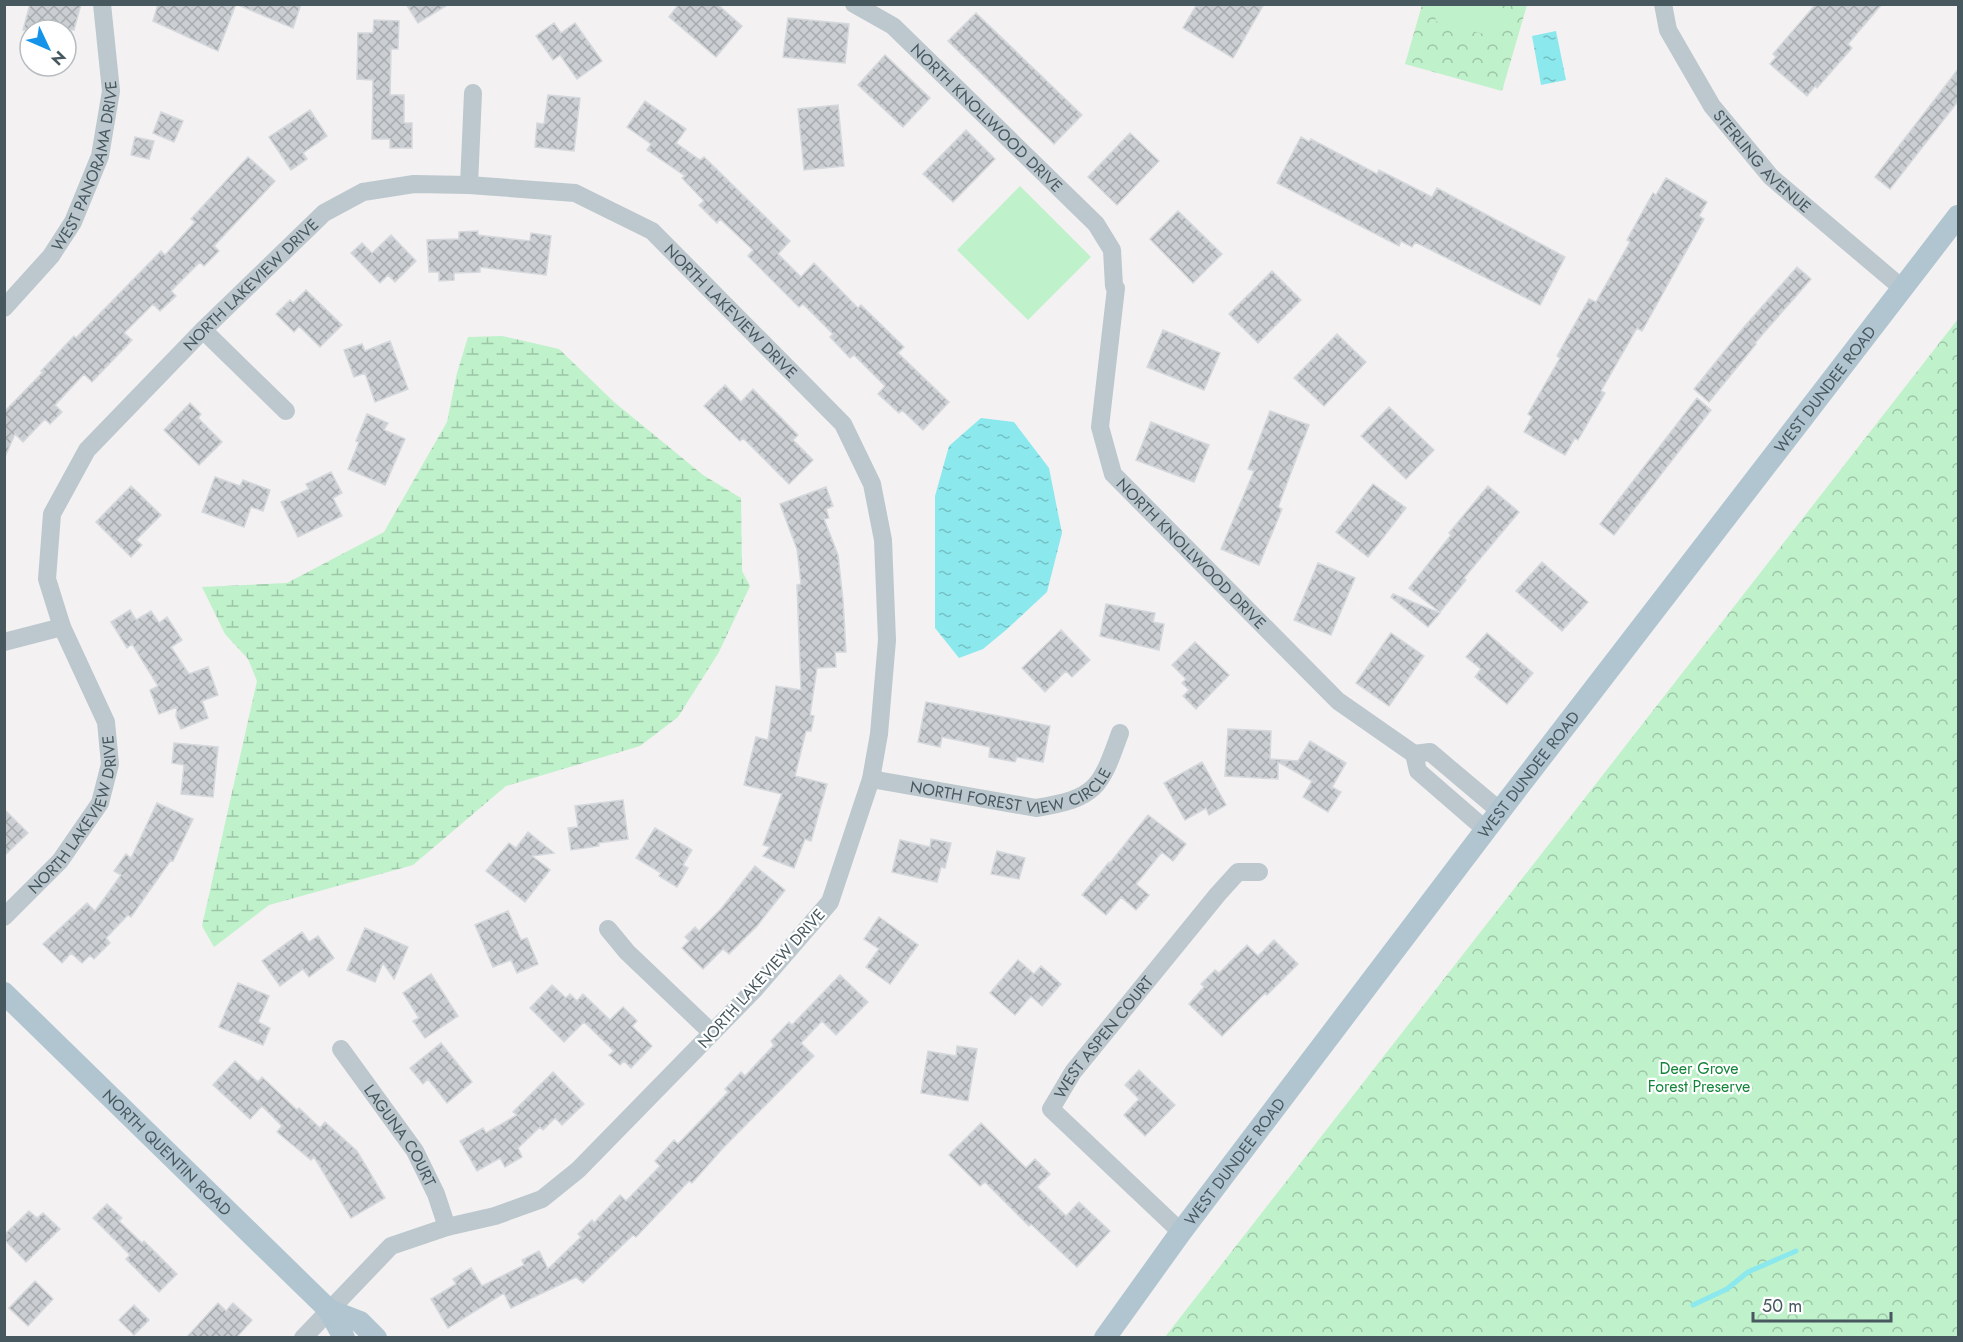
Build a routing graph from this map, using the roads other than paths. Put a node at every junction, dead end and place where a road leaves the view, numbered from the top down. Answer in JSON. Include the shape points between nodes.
{"nodes":[{"id":1,"x":102,"y":4,"type":"edge"},
{"id":2,"x":854,"y":4,"type":"edge"},
{"id":3,"x":1663,"y":4,"type":"edge"},
{"id":4,"x":473,"y":93,"type":"dead end"},
{"id":5,"x":469,"y":185,"type":"junction"},
{"id":6,"x":1959,"y":216,"type":"edge"},
{"id":7,"x":1902,"y":288,"type":"junction"},
{"id":8,"x":4,"y":308,"type":"edge"},
{"id":9,"x":203,"y":330,"type":"junction"},
{"id":10,"x":286,"y":411,"type":"dead end"},
{"id":11,"x":62,"y":627,"type":"junction"},
{"id":12,"x":4,"y":642,"type":"edge"},
{"id":13,"x":1120,"y":733,"type":"dead end"},
{"id":14,"x":1414,"y":754,"type":"junction"},
{"id":15,"x":871,"y":779,"type":"junction"},
{"id":16,"x":1500,"y":811,"type":"junction"},
{"id":17,"x":1486,"y":830,"type":"junction"},
{"id":18,"x":1258,"y":872,"type":"dead end"},
{"id":19,"x":4,"y":916,"type":"edge"},
{"id":20,"x":608,"y":928,"type":"dead end"},
{"id":21,"x":4,"y":993,"type":"edge"},
{"id":22,"x":712,"y":1033,"type":"junction"},
{"id":23,"x":341,"y":1049,"type":"dead end"},
{"id":24,"x":447,"y":1227,"type":"junction"},
{"id":25,"x":1181,"y":1232,"type":"junction"},
{"id":26,"x":329,"y":1310,"type":"junction"},
{"id":27,"x":303,"y":1338,"type":"edge"},
{"id":28,"x":344,"y":1338,"type":"edge"},
{"id":29,"x":376,"y":1338,"type":"edge"},
{"id":30,"x":1106,"y":1338,"type":"edge"}],
"edges":[{"from":1,"to":8,"type":"street","name":"WEST PANORAMA DRIVE","via":[[111,91],[100,156],[73,222],[51,256]]},
{"from":2,"to":14,"type":"street","name":"NORTH KNOLLWOOD DRIVE","via":[[893,26],[1096,224],[1112,250],[1116,288],[1100,427],[1113,474],[1338,702]]},
{"from":3,"to":7,"type":"street","name":"STERLING AVENUE","via":[[1668,30],[1712,106],[1771,177]]},
{"from":4,"to":5,"type":"street"},
{"from":5,"to":9,"type":"street","name":"NORTH LAKEVIEW DRIVE","via":[[414,184],[363,192],[324,213]]},
{"from":5,"to":15,"type":"street","name":"NORTH LAKEVIEW DRIVE","via":[[575,193],[652,231],[843,424],[872,484],[882,540],[887,640]]},
{"from":6,"to":7,"type":"main road","name":"WEST DUNDEE ROAD"},
{"from":7,"to":16,"type":"main road","name":"WEST DUNDEE ROAD"},
{"from":9,"to":10,"type":"street"},
{"from":9,"to":11,"type":"street","name":"NORTH LAKEVIEW DRIVE","via":[[87,450],[52,514],[46,579]]},
{"from":11,"to":12,"type":"street"},
{"from":11,"to":19,"type":"street","name":"NORTH LAKEVIEW DRIVE","via":[[106,722],[110,764],[100,803],[60,861]]},
{"from":13,"to":15,"type":"street","name":"NORTH FOREST VIEW CIRCLE","via":[[1095,787],[1079,798],[1059,804],[1036,807]]},
{"from":14,"to":16,"type":"street","name":"NORTH KNOLLWOOD DRIVE","via":[[1430,752]]},
{"from":14,"to":17,"type":"street","name":"NORTH KNOLLWOOD DRIVE","via":[[1418,771]]},
{"from":15,"to":22,"type":"street","name":"NORTH LAKEVIEW DRIVE","via":[[830,902]]},
{"from":16,"to":17,"type":"main road","name":"WEST DUNDEE ROAD"},
{"from":17,"to":25,"type":"main road","name":"WEST DUNDEE ROAD"},
{"from":18,"to":25,"type":"street","name":"WEST ASPEN COURT","via":[[1238,872],[1218,894],[1073,1072],[1051,1109]]},
{"from":20,"to":22,"type":"street","via":[[627,952]]},
{"from":21,"to":26,"type":"main road","name":"NORTH QUENTIN ROAD"},
{"from":22,"to":24,"type":"street","name":"NORTH LAKEVIEW DRIVE","via":[[578,1170],[542,1199],[495,1216]]},
{"from":23,"to":24,"type":"street","name":"LAGUNA COURT","via":[[415,1151]]},
{"from":24,"to":26,"type":"street","name":"NORTH LAKEVIEW DRIVE","via":[[391,1246]]},
{"from":25,"to":30,"type":"main road","name":"WEST DUNDEE ROAD"},
{"from":26,"to":27,"type":"street","name":"NORTH LAKEVIEW DRIVE"},
{"from":26,"to":28,"type":"main road","name":"NORTH QUENTIN ROAD"},
{"from":26,"to":29,"type":"main road","name":"NORTH QUENTIN ROAD","via":[[360,1322]]}]}
